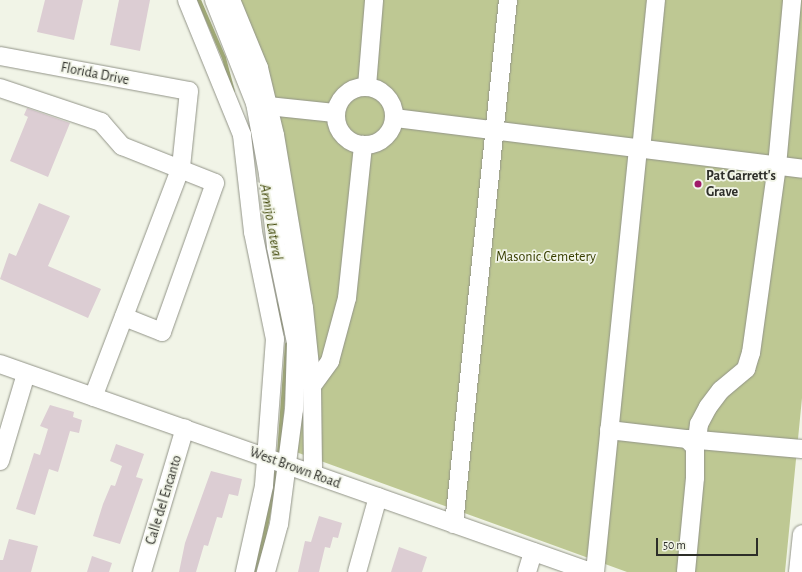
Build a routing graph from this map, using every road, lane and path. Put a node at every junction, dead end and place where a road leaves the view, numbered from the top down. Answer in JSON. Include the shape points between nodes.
{"nodes":[{"id":1,"x":187,"y":0,"type":"edge"},
{"id":2,"x":214,"y":0,"type":"edge"},
{"id":3,"x":231,"y":0,"type":"edge"},
{"id":4,"x":374,"y":0,"type":"edge"},
{"id":5,"x":508,"y":0,"type":"edge"},
{"id":6,"x":656,"y":0,"type":"edge"},
{"id":7,"x":792,"y":0,"type":"edge"},
{"id":8,"x":0,"y":56,"type":"edge"},
{"id":9,"x":367,"y":86,"type":"junction"},
{"id":10,"x":0,"y":88,"type":"edge"},
{"id":11,"x":268,"y":106,"type":"junction"},
{"id":12,"x":335,"y":113,"type":"junction"},
{"id":13,"x":395,"y":118,"type":"junction"},
{"id":14,"x":496,"y":130,"type":"junction"},
{"id":15,"x":363,"y":145,"type":"junction"},
{"id":16,"x":640,"y":150,"type":"junction"},
{"id":17,"x":777,"y":166,"type":"junction"},
{"id":18,"x":181,"y":167,"type":"junction"},
{"id":19,"x":802,"y":169,"type":"edge"},
{"id":20,"x":124,"y":317,"type":"junction"},
{"id":21,"x":0,"y":364,"type":"edge"},
{"id":22,"x":26,"y":374,"type":"junction"},
{"id":23,"x":312,"y":386,"type":"junction"},
{"id":24,"x":94,"y":397,"type":"junction"},
{"id":25,"x":185,"y":428,"type":"junction"},
{"id":26,"x":609,"y":430,"type":"junction"},
{"id":27,"x":692,"y":439,"type":"junction"},
{"id":28,"x":802,"y":449,"type":"edge"},
{"id":29,"x":266,"y":458,"type":"junction"},
{"id":30,"x":0,"y":461,"type":"edge"},
{"id":31,"x":286,"y":464,"type":"junction"},
{"id":32,"x":313,"y":474,"type":"junction"},
{"id":33,"x":378,"y":497,"type":"junction"},
{"id":34,"x":454,"y":524,"type":"junction"},
{"id":35,"x":802,"y":534,"type":"edge"},
{"id":36,"x":533,"y":552,"type":"junction"},
{"id":37,"x":142,"y":572,"type":"edge"},
{"id":38,"x":245,"y":572,"type":"edge"},
{"id":39,"x":266,"y":572,"type":"edge"},
{"id":40,"x":357,"y":572,"type":"edge"},
{"id":41,"x":527,"y":572,"type":"edge"},
{"id":42,"x":591,"y":572,"type":"edge"},
{"id":43,"x":595,"y":572,"type":"edge"},
{"id":44,"x":686,"y":572,"type":"edge"},
{"id":45,"x":798,"y":572,"type":"edge"}],
"edges":[{"from":1,"to":29,"type":"street","via":[[242,135],[253,232],[275,339]]},
{"from":2,"to":31,"type":"street","via":[[255,103],[268,174],[276,247],[295,336],[294,409]]},
{"from":3,"to":11,"type":"street","via":[[259,68]]},
{"from":4,"to":9,"type":"street"},
{"from":5,"to":14,"type":"street"},
{"from":6,"to":16,"type":"street"},
{"from":7,"to":17,"type":"street"},
{"from":8,"to":18,"type":"street","name":"Florida Drive","via":[[189,91]]},
{"from":9,"to":12,"type":"street","via":[[346,93]]},
{"from":9,"to":13,"type":"street","via":[[378,89],[388,96]]},
{"from":10,"to":18,"type":"street","via":[[101,122],[122,146]]},
{"from":11,"to":12,"type":"street"},
{"from":11,"to":23,"type":"street","via":[[304,308]]},
{"from":12,"to":15,"type":"street","via":[[342,135]]},
{"from":13,"to":14,"type":"street"},
{"from":13,"to":15,"type":"street","via":[[384,138]]},
{"from":14,"to":16,"type":"street"},
{"from":14,"to":34,"type":"street"},
{"from":15,"to":23,"type":"street","via":[[347,298],[330,361]]},
{"from":16,"to":17,"type":"street"},
{"from":16,"to":26,"type":"street"},
{"from":17,"to":19,"type":"street"},
{"from":17,"to":27,"type":"street","via":[[751,353],[746,369],[721,390],[708,407]]},
{"from":18,"to":20,"type":"street"},
{"from":18,"to":20,"type":"street","via":[[215,183],[162,332]]},
{"from":20,"to":24,"type":"street"},
{"from":21,"to":22,"type":"street","name":"West Brown Road"},
{"from":22,"to":24,"type":"street","name":"West Brown Road"},
{"from":22,"to":30,"type":"street"},
{"from":23,"to":32,"type":"street"},
{"from":24,"to":25,"type":"street","name":"West Brown Road"},
{"from":25,"to":29,"type":"street","name":"West Brown Road"},
{"from":25,"to":37,"type":"street","name":"Calle del Encanto"},
{"from":26,"to":27,"type":"street"},
{"from":26,"to":43,"type":"street"},
{"from":27,"to":28,"type":"street"},
{"from":27,"to":44,"type":"street","via":[[695,447],[696,478]]},
{"from":29,"to":31,"type":"street","name":"West Brown Road"},
{"from":29,"to":38,"type":"street","via":[[257,522]]},
{"from":31,"to":32,"type":"street","name":"West Brown Road"},
{"from":31,"to":39,"type":"street","via":[[280,524]]},
{"from":32,"to":33,"type":"street","name":"West Brown Road"},
{"from":33,"to":34,"type":"street","name":"West Brown Road"},
{"from":33,"to":40,"type":"street"},
{"from":34,"to":36,"type":"street","name":"West Brown Road"},
{"from":35,"to":45,"type":"street"},
{"from":36,"to":41,"type":"street"},
{"from":36,"to":42,"type":"street","name":"West Brown Road"}]}
